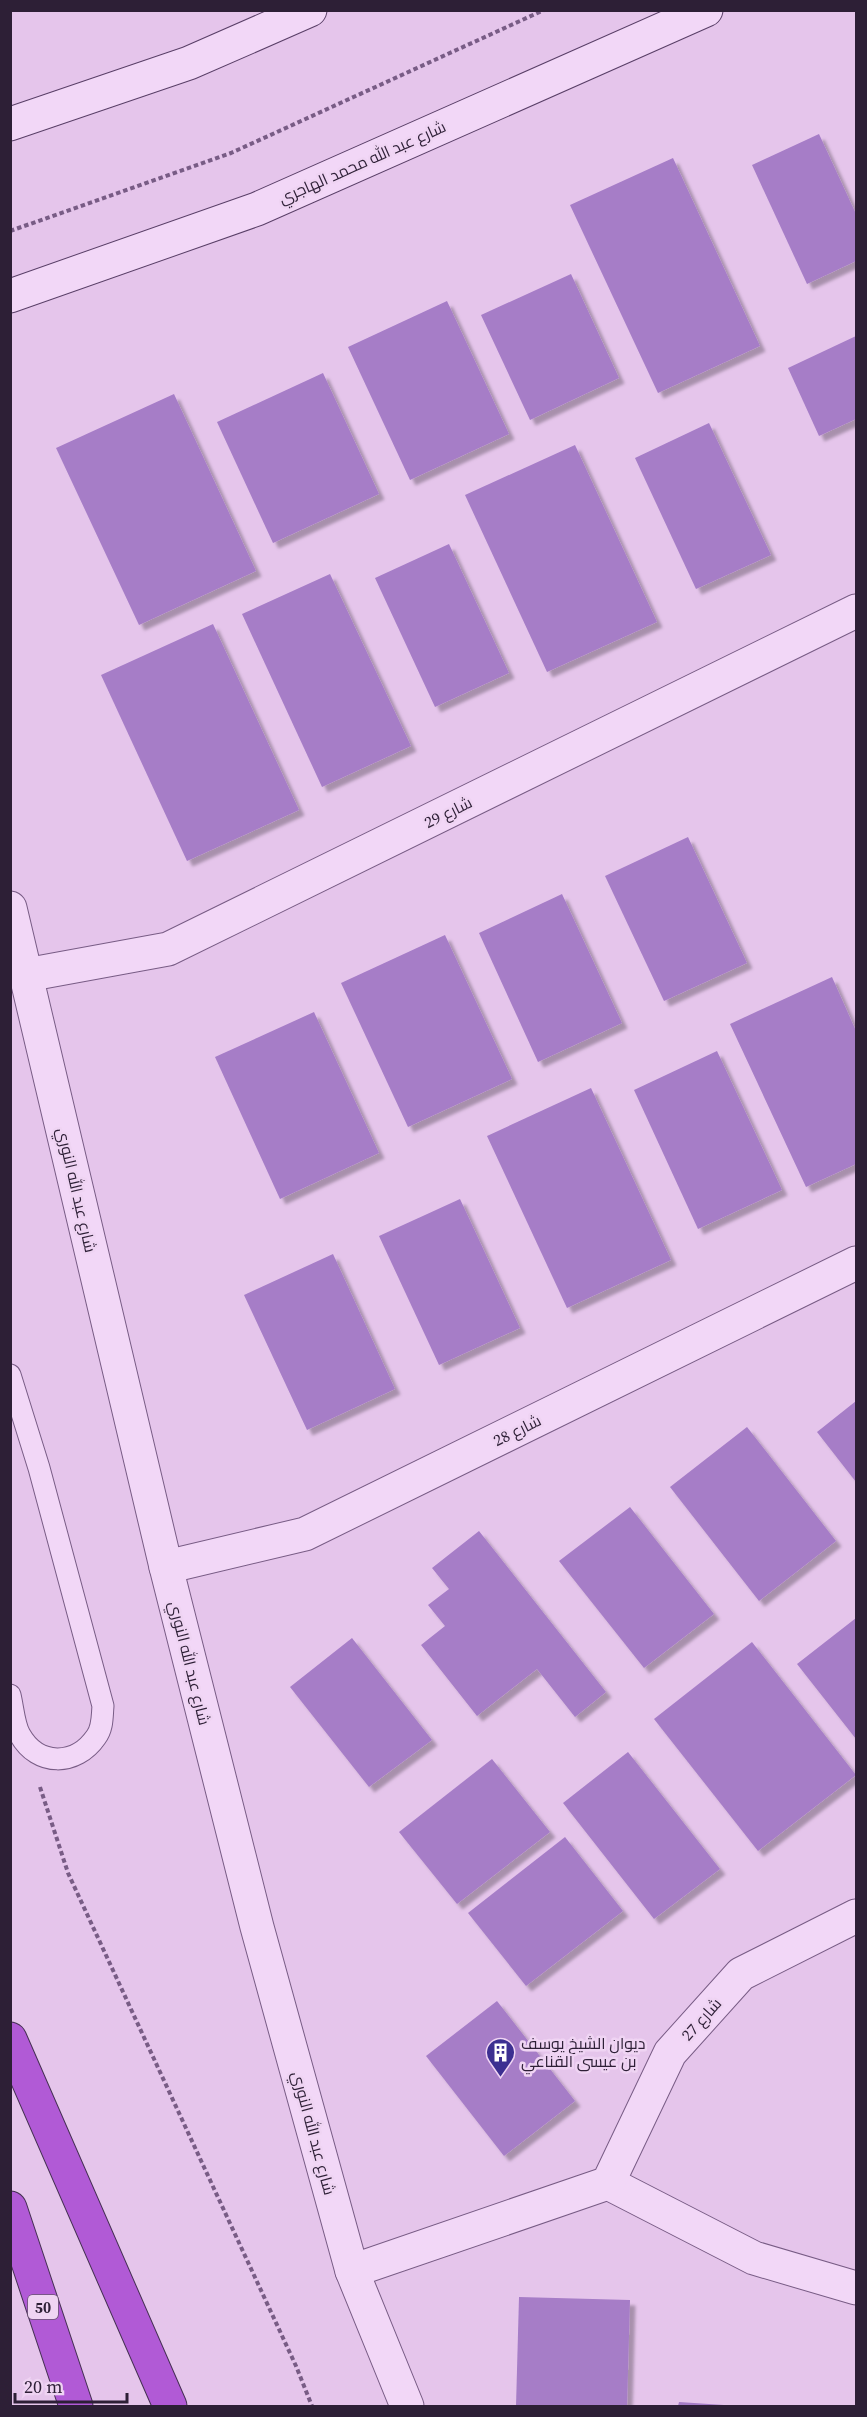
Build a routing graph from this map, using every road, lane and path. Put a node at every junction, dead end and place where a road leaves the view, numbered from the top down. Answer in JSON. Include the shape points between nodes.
{"nodes":[{"id":1,"x":310,"y":10,"type":"edge"},
{"id":2,"x":544,"y":10,"type":"edge"},
{"id":3,"x":706,"y":10,"type":"edge"},
{"id":4,"x":10,"y":124,"type":"edge"},
{"id":5,"x":10,"y":231,"type":"edge"},
{"id":6,"x":10,"y":296,"type":"edge"},
{"id":7,"x":856,"y":611,"type":"edge"},
{"id":8,"x":10,"y":908,"type":"edge"},
{"id":9,"x":26,"y":975,"type":"junction"},
{"id":10,"x":856,"y":1263,"type":"edge"},
{"id":11,"x":10,"y":1375,"type":"edge"},
{"id":12,"x":166,"y":1567,"type":"junction"},
{"id":13,"x":10,"y":1695,"type":"edge"},
{"id":14,"x":26,"y":1744,"type":"junction"},
{"id":15,"x":856,"y":1916,"type":"edge"},
{"id":16,"x":10,"y":2039,"type":"edge"},
{"id":17,"x":608,"y":2182,"type":"junction"},
{"id":18,"x":10,"y":2208,"type":"edge"},
{"id":19,"x":352,"y":2271,"type":"junction"},
{"id":20,"x":856,"y":2288,"type":"edge"},
{"id":21,"x":76,"y":2406,"type":"edge"},
{"id":22,"x":170,"y":2406,"type":"edge"},
{"id":23,"x":312,"y":2406,"type":"edge"},
{"id":24,"x":407,"y":2406,"type":"edge"}],
"edges":[{"from":1,"to":4,"type":"street","via":[[189,63]]},
{"from":2,"to":5,"type":"path","via":[[231,153]]},
{"from":3,"to":6,"type":"street","name":"شارع عبد الله محمد الهاجري","via":[[257,209]]},
{"from":7,"to":9,"type":"street","name":"شارع 29","via":[[168,950]]},
{"from":8,"to":9,"type":"street","name":"شارع عبد الله النوري"},
{"from":9,"to":12,"type":"street","name":"شارع عبد الله النوري"},
{"from":10,"to":12,"type":"street","name":"شارع 28","via":[[305,1534]]},
{"from":11,"to":14,"type":"lane","via":[[103,1706],[97,1736],[75,1755],[48,1759]]},
{"from":12,"to":19,"type":"street","name":"شارع عبد الله النوري","via":[[257,1927]]},
{"from":13,"to":14,"type":"lane","via":[[19,1734]]},
{"from":14,"to":23,"type":"path","via":[[68,1873]]},
{"from":15,"to":17,"type":"street","name":"شارع 27","via":[[741,1974],[670,2052]]},
{"from":16,"to":22,"type":"highway"},
{"from":17,"to":19,"type":"street"},
{"from":17,"to":20,"type":"street","via":[[754,2258]]},
{"from":18,"to":21,"type":"highway","number":"50"},
{"from":19,"to":24,"type":"street","name":"شارع عبد الله النوري"}]}
